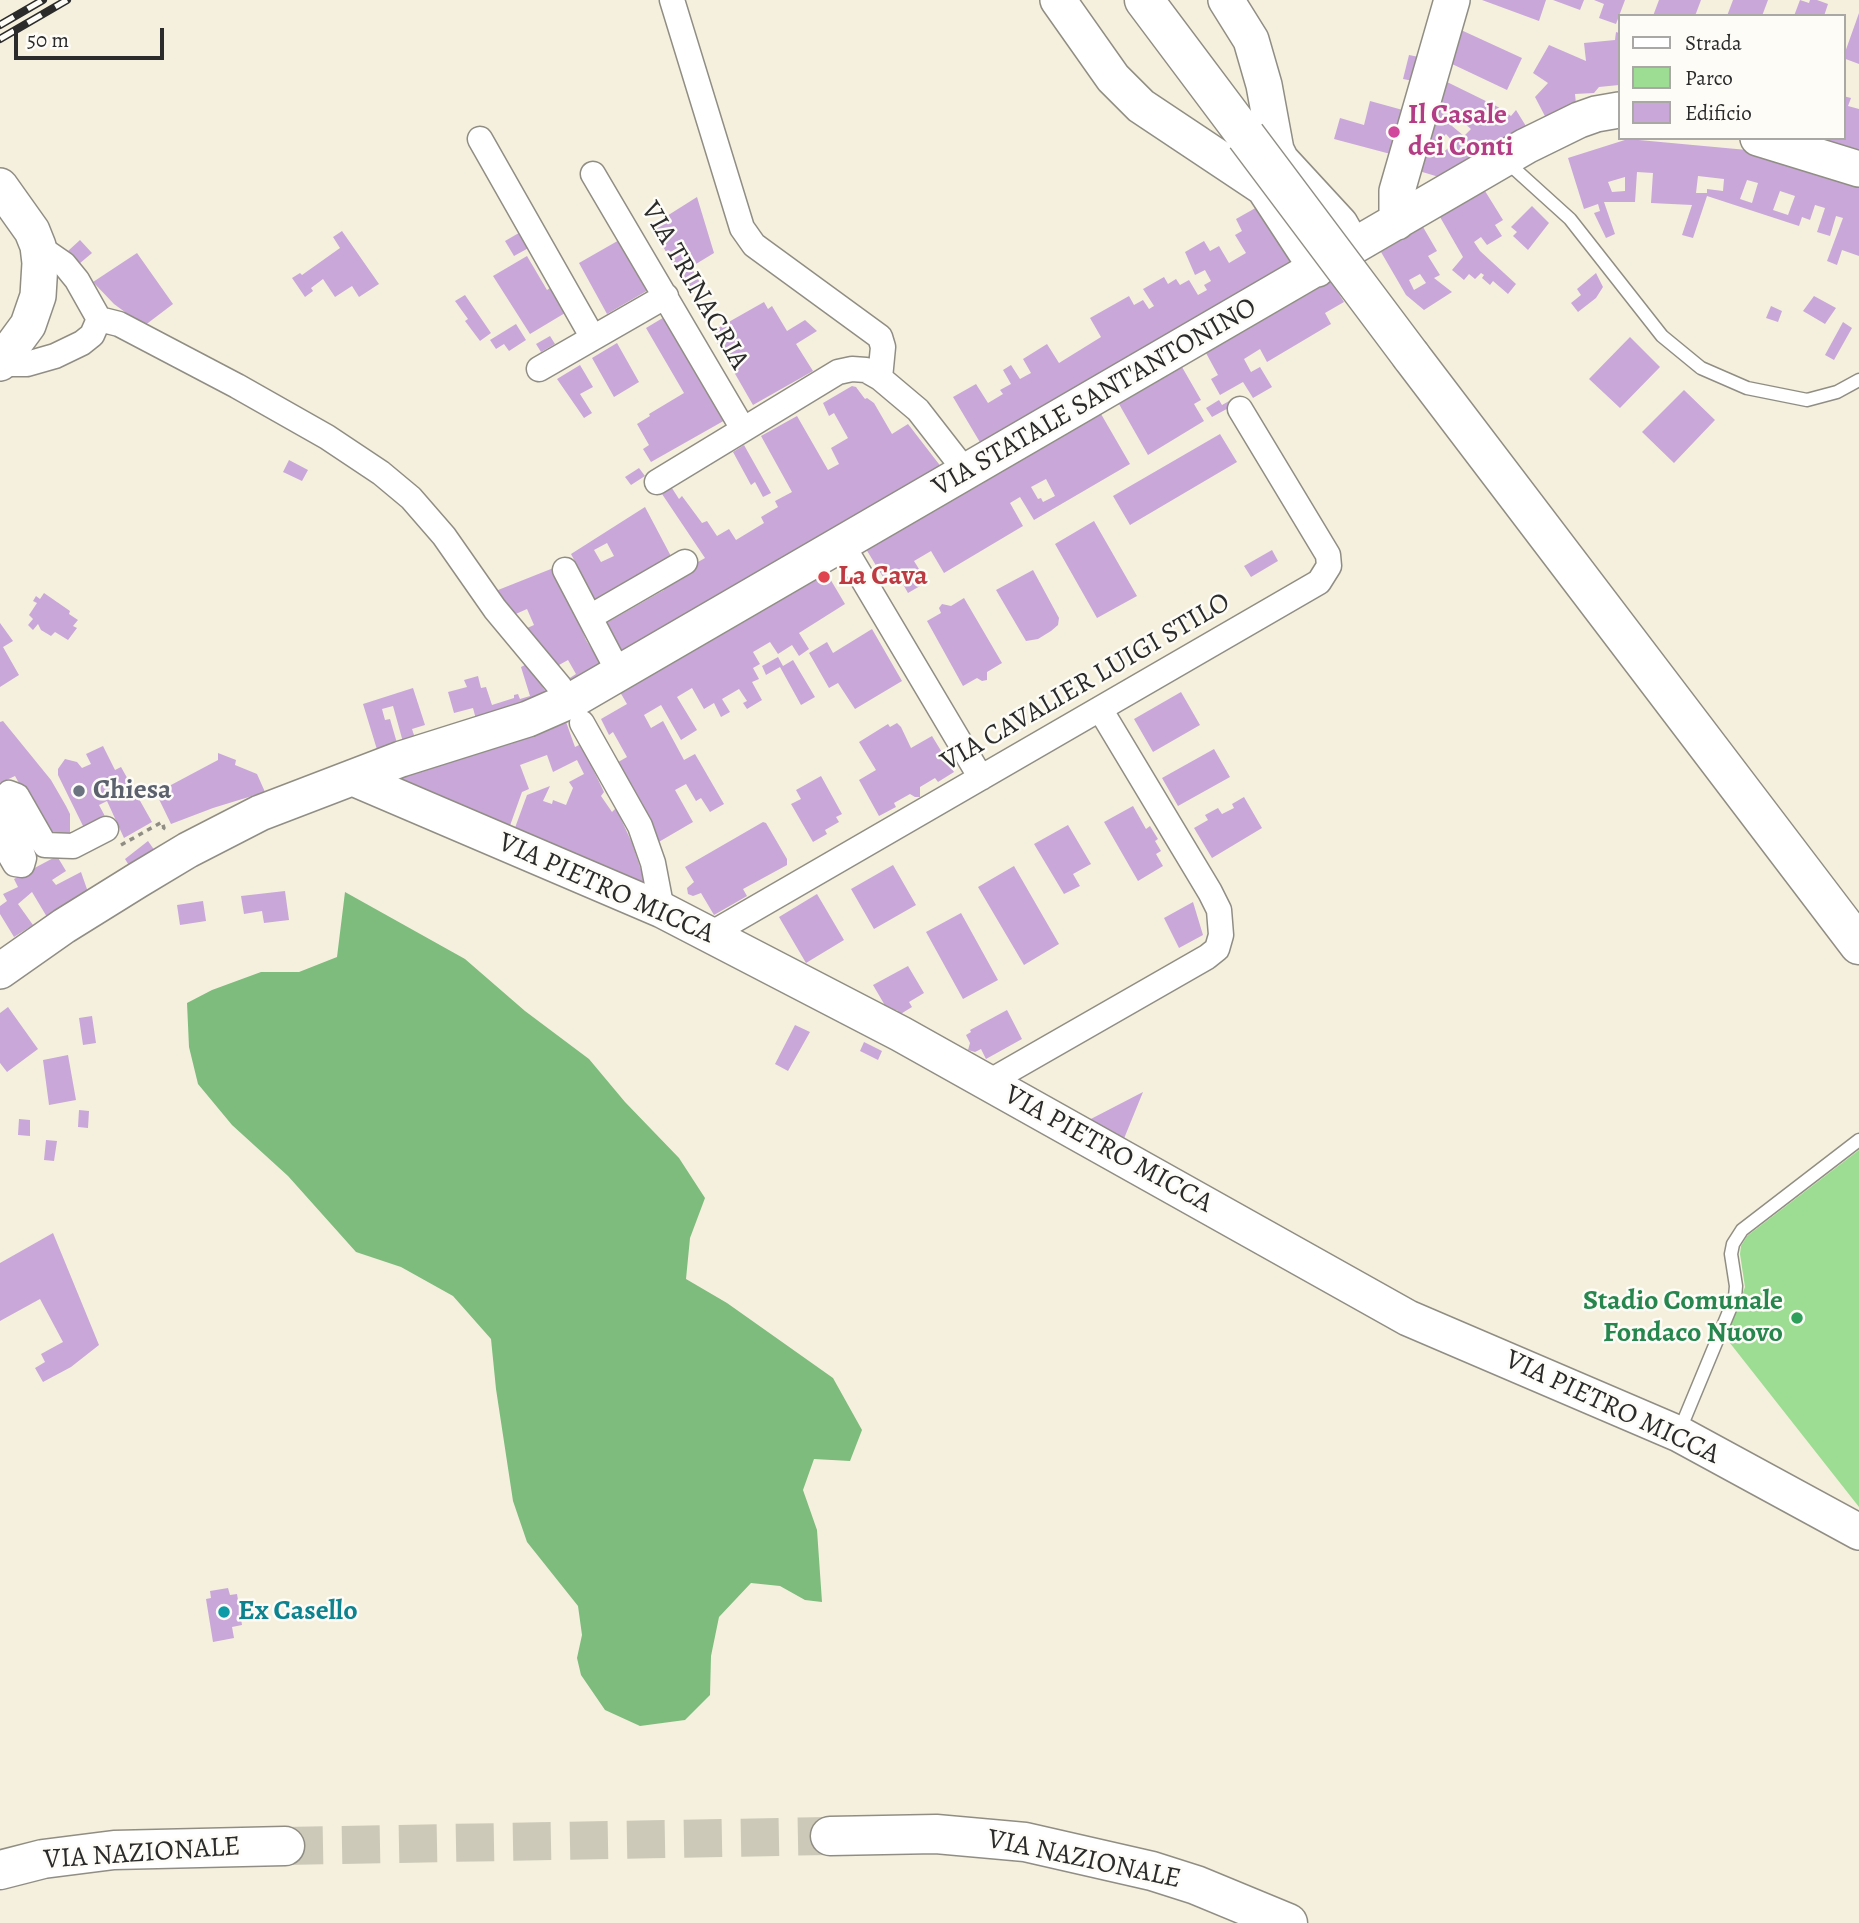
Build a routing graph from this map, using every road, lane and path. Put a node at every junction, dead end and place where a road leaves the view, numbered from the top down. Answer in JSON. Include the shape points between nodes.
{"nodes":[{"id":1,"x":672,"y":0,"type":"edge"},
{"id":2,"x":1058,"y":0,"type":"edge"},
{"id":3,"x":1144,"y":0,"type":"edge"},
{"id":4,"x":1226,"y":0,"type":"edge"},
{"id":5,"x":1452,"y":0,"type":"edge"},
{"id":6,"x":1618,"y":110,"type":"edge"},
{"id":7,"x":480,"y":139,"type":"dead end"},
{"id":8,"x":1765,"y":140,"type":"edge"},
{"id":9,"x":1251,"y":147,"type":"junction"},
{"id":10,"x":1504,"y":159,"type":"junction"},
{"id":11,"x":1859,"y":169,"type":"edge"},
{"id":12,"x":593,"y":174,"type":"dead end"},
{"id":13,"x":0,"y":186,"type":"edge"},
{"id":14,"x":1334,"y":216,"type":"junction"},
{"id":15,"x":1391,"y":226,"type":"junction"},
{"id":16,"x":38,"y":246,"type":"junction"},
{"id":17,"x":1332,"y":260,"type":"junction"},
{"id":18,"x":667,"y":296,"type":"junction"},
{"id":19,"x":99,"y":320,"type":"junction"},
{"id":20,"x":593,"y":338,"type":"junction"},
{"id":21,"x":0,"y":363,"type":"edge"},
{"id":22,"x":539,"y":369,"type":"dead end"},
{"id":23,"x":880,"y":378,"type":"junction"},
{"id":24,"x":1859,"y":380,"type":"edge"},
{"id":25,"x":1240,"y":410,"type":"dead end"},
{"id":26,"x":743,"y":429,"type":"junction"},
{"id":27,"x":967,"y":473,"type":"junction"},
{"id":28,"x":657,"y":482,"type":"dead end"},
{"id":29,"x":842,"y":544,"type":"junction"},
{"id":30,"x":685,"y":562,"type":"dead end"},
{"id":31,"x":565,"y":570,"type":"dead end"},
{"id":32,"x":590,"y":617,"type":"junction"},
{"id":33,"x":619,"y":673,"type":"junction"},
{"id":34,"x":569,"y":704,"type":"junction"},
{"id":35,"x":1100,"y":709,"type":"junction"},
{"id":36,"x":353,"y":778,"type":"junction"},
{"id":37,"x":981,"y":778,"type":"junction"},
{"id":38,"x":106,"y":830,"type":"dead end"},
{"id":39,"x":0,"y":838,"type":"edge"},
{"id":40,"x":662,"y":910,"type":"junction"},
{"id":41,"x":709,"y":935,"type":"junction"},
{"id":42,"x":1859,"y":946,"type":"edge"},
{"id":43,"x":10,"y":963,"type":"edge"},
{"id":44,"x":987,"y":1083,"type":"junction"},
{"id":45,"x":1859,"y":1140,"type":"edge"},
{"id":46,"x":1679,"y":1434,"type":"junction"},
{"id":47,"x":1859,"y":1532,"type":"edge"},
{"id":48,"x":830,"y":1836,"type":"tunnel mouth"},
{"id":49,"x":285,"y":1846,"type":"tunnel mouth"},
{"id":50,"x":0,"y":1870,"type":"edge"},
{"id":51,"x":1288,"y":1923,"type":"edge"}],
"edges":[{"from":1,"to":23,"type":"street","via":[[742,228],[754,245],[880,337]]},
{"from":2,"to":9,"type":"street","via":[[1113,78],[1141,106]]},
{"from":3,"to":9,"type":"main road"},
{"from":4,"to":9,"type":"street","via":[[1251,40],[1264,85]]},
{"from":5,"to":15,"type":"street"},
{"from":6,"to":10,"type":"street","name":"VIA STATALE SANT'ANTONINO","via":[[1580,120]]},
{"from":7,"to":20,"type":"street"},
{"from":8,"to":11,"type":"street"},
{"from":9,"to":14,"type":"street","via":[[1281,160]]},
{"from":9,"to":17,"type":"street","via":[[1264,188]]},
{"from":9,"to":42,"type":"main road","bridge":true},
{"from":10,"to":15,"type":"street","name":"VIA STATALE SANT'ANTONINO"},
{"from":10,"to":24,"type":"lane","via":[[1570,219],[1662,336],[1702,368],[1747,388],[1807,400]]},
{"from":12,"to":18,"type":"street","name":"VIA TRINACRIA"},
{"from":13,"to":16,"type":"street","via":[[27,220]]},
{"from":14,"to":15,"type":"street"},
{"from":14,"to":17,"type":"street","via":[[1348,238]]},
{"from":15,"to":17,"type":"street","name":"VIA STATALE SANT'ANTONINO"},
{"from":16,"to":19,"type":"street","via":[[64,264]]},
{"from":16,"to":21,"type":"street","via":[[40,279],[34,310]]},
{"from":17,"to":27,"type":"street","name":"VIA STATALE SANT'ANTONINO"},
{"from":18,"to":20,"type":"street"},
{"from":18,"to":26,"type":"street","name":"VIA TRINACRIA"},
{"from":19,"to":21,"type":"street","via":[[92,335],[55,356],[27,364]]},
{"from":19,"to":34,"type":"street","via":[[119,324],[237,386],[327,436],[381,473],[411,498],[444,536]]},
{"from":20,"to":22,"type":"street"},
{"from":23,"to":26,"type":"street","via":[[866,370],[838,372]]},
{"from":23,"to":27,"type":"street","via":[[918,410]]},
{"from":25,"to":35,"type":"street","name":"VIA CAVALIER LUIGI STILO","via":[[1323,544],[1329,566],[1325,576]]},
{"from":26,"to":28,"type":"street"},
{"from":27,"to":29,"type":"street","name":"VIA STATALE SANT'ANTONINO"},
{"from":29,"to":33,"type":"street","name":"VIA STATALE SANT'ANTONINO"},
{"from":29,"to":37,"type":"street"},
{"from":30,"to":32,"type":"street"},
{"from":31,"to":32,"type":"street"},
{"from":32,"to":33,"type":"street"},
{"from":33,"to":34,"type":"street","name":"VIA STATALE SANT'ANTONINO"},
{"from":34,"to":36,"type":"street","name":"VIA STATALE SANT'ANTONINO"},
{"from":34,"to":40,"type":"street","via":[[640,826]]},
{"from":35,"to":37,"type":"street","name":"VIA CAVALIER LUIGI STILO"},
{"from":35,"to":44,"type":"street","via":[[1210,892],[1219,910],[1221,936],[1207,957]]},
{"from":36,"to":40,"type":"street","name":"VIA PIETRO MICCA"},
{"from":36,"to":43,"type":"street","name":"VIA STATALE SANT'ANTONINO","via":[[232,826]]},
{"from":37,"to":41,"type":"street","name":"VIA CAVALIER LUIGI STILO"},
{"from":38,"to":39,"type":"street","via":[[73,846],[45,845],[17,796],[9,793],[4,803],[24,858],[22,865],[15,864]]},
{"from":40,"to":41,"type":"street","name":"VIA PIETRO MICCA"},
{"from":41,"to":44,"type":"street","name":"VIA PIETRO MICCA"},
{"from":44,"to":46,"type":"street","name":"VIA PIETRO MICCA","via":[[1408,1318]]},
{"from":45,"to":46,"type":"lane","via":[[1742,1230],[1733,1244],[1735,1297]]},
{"from":46,"to":47,"type":"street","name":"VIA PIETRO MICCA"},
{"from":48,"to":51,"type":"main road","name":"VIA NAZIONALE","via":[[926,1833],[1025,1842],[1152,1871]]},
{"from":49,"to":50,"type":"main road","name":"VIA NAZIONALE","via":[[114,1850]]}]}
